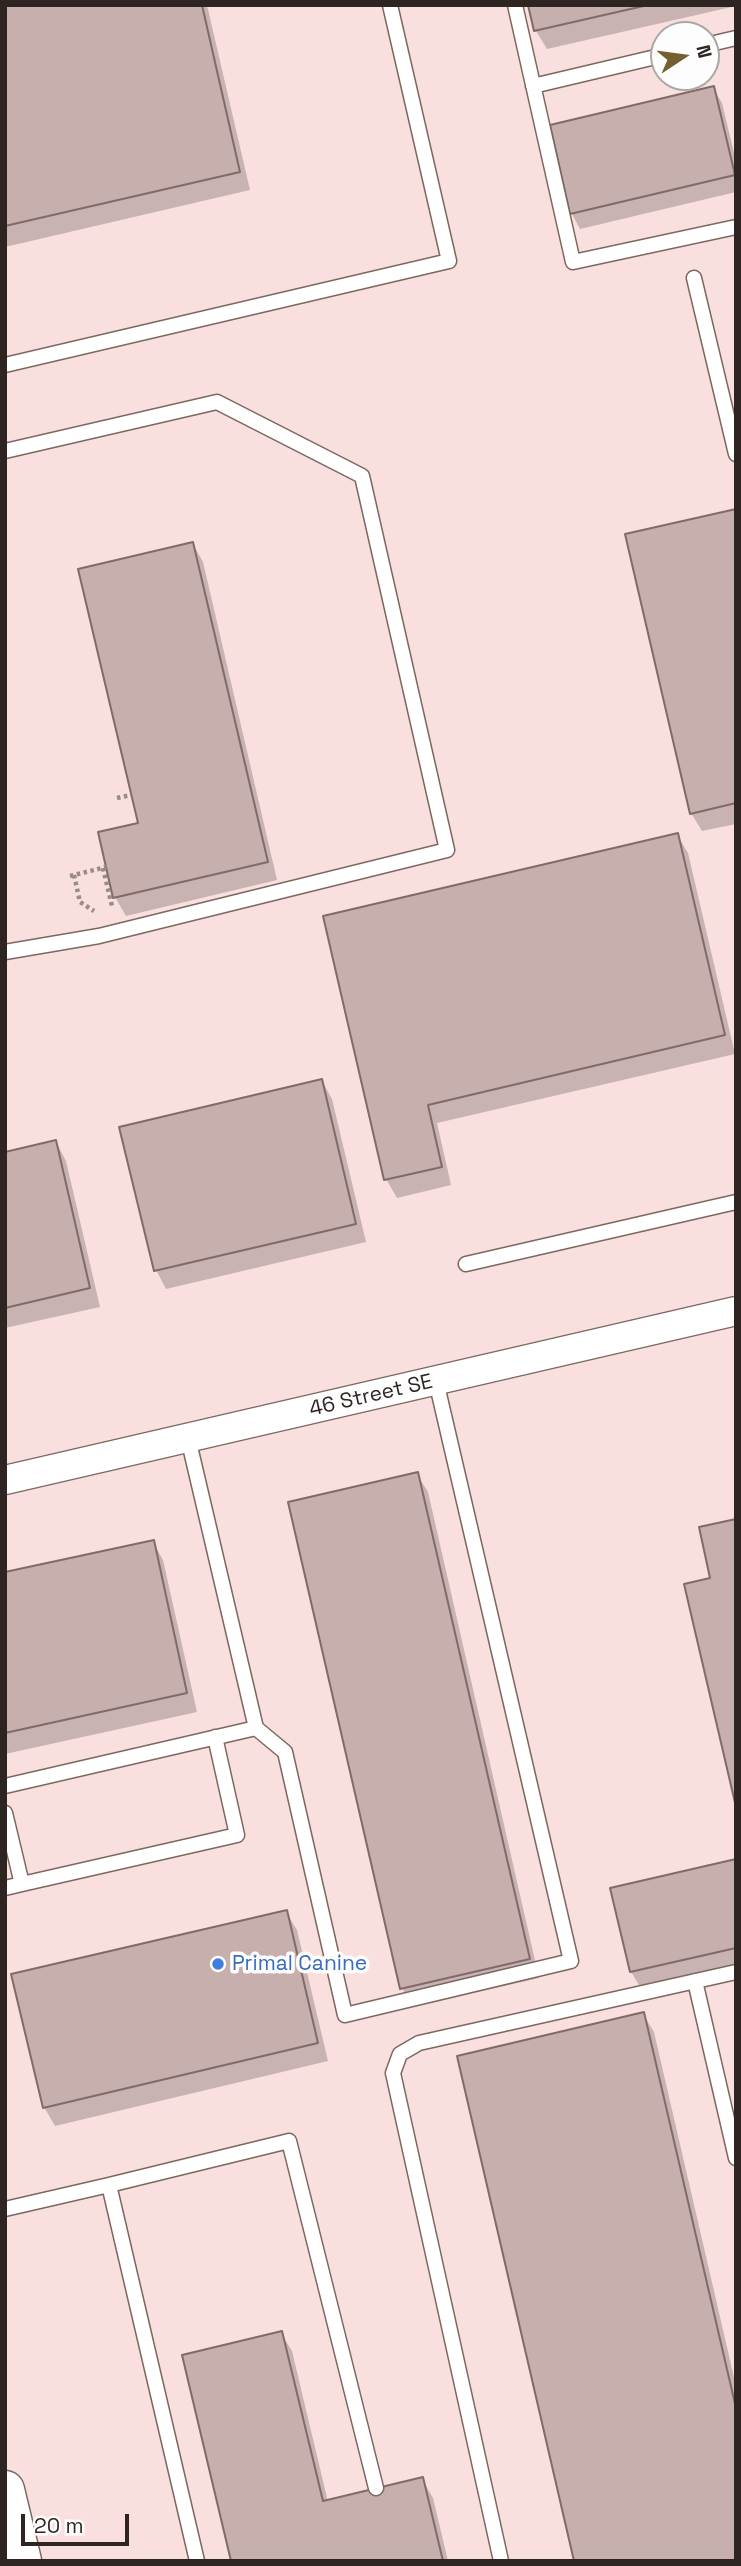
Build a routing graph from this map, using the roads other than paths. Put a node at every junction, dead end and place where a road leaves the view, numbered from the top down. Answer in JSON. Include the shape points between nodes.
{"nodes":[{"id":1,"x":390,"y":5,"type":"edge"},
{"id":2,"x":515,"y":5,"type":"edge"},
{"id":3,"x":650,"y":58,"type":"edge"},
{"id":4,"x":533,"y":86,"type":"junction"},
{"id":5,"x":736,"y":227,"type":"edge"},
{"id":6,"x":694,"y":278,"type":"dead end"},
{"id":7,"x":5,"y":365,"type":"edge"},
{"id":8,"x":5,"y":451,"type":"edge"},
{"id":9,"x":736,"y":454,"type":"edge"},
{"id":10,"x":5,"y":952,"type":"edge"},
{"id":11,"x":736,"y":1202,"type":"edge"},
{"id":12,"x":466,"y":1265,"type":"dead end"},
{"id":13,"x":736,"y":1311,"type":"edge"},
{"id":14,"x":436,"y":1381,"type":"junction"},
{"id":15,"x":188,"y":1438,"type":"junction"},
{"id":16,"x":5,"y":1480,"type":"edge"},
{"id":17,"x":256,"y":1728,"type":"junction"},
{"id":18,"x":215,"y":1737,"type":"junction"},
{"id":19,"x":5,"y":1786,"type":"edge"},
{"id":20,"x":5,"y":1814,"type":"edge"},
{"id":21,"x":22,"y":1884,"type":"junction"},
{"id":22,"x":5,"y":1888,"type":"edge"},
{"id":23,"x":736,"y":1972,"type":"edge"},
{"id":24,"x":695,"y":1981,"type":"junction"},
{"id":25,"x":736,"y":2158,"type":"edge"},
{"id":26,"x":109,"y":2185,"type":"junction"},
{"id":27,"x":5,"y":2209,"type":"edge"},
{"id":28,"x":376,"y":2488,"type":"dead end"},
{"id":29,"x":5,"y":2490,"type":"edge"},
{"id":30,"x":22,"y":2561,"type":"edge"},
{"id":31,"x":197,"y":2561,"type":"edge"},
{"id":32,"x":501,"y":2561,"type":"edge"}],
"edges":[{"from":1,"to":7,"type":"lane","via":[[449,261]]},
{"from":2,"to":4,"type":"lane"},
{"from":3,"to":4,"type":"lane"},
{"from":4,"to":5,"type":"lane","via":[[573,262]]},
{"from":6,"to":9,"type":"lane"},
{"from":8,"to":10,"type":"lane","via":[[217,402],[362,475],[447,850],[99,936]]},
{"from":11,"to":12,"type":"lane"},
{"from":13,"to":14,"type":"street","name":"46 Street SE"},
{"from":14,"to":15,"type":"street","name":"46 Street SE"},
{"from":14,"to":17,"type":"lane","via":[[571,1961],[345,2015],[285,1752]]},
{"from":15,"to":16,"type":"street","name":"46 Street SE"},
{"from":15,"to":17,"type":"lane"},
{"from":17,"to":18,"type":"lane"},
{"from":18,"to":19,"type":"lane"},
{"from":18,"to":21,"type":"lane","via":[[237,1835]]},
{"from":20,"to":21,"type":"lane"},
{"from":21,"to":22,"type":"lane"},
{"from":23,"to":24,"type":"lane"},
{"from":24,"to":25,"type":"lane"},
{"from":24,"to":32,"type":"lane","via":[[419,2043],[400,2054],[393,2073]]},
{"from":26,"to":27,"type":"lane"},
{"from":26,"to":28,"type":"lane","via":[[289,2141]]},
{"from":26,"to":31,"type":"lane"},
{"from":29,"to":30,"type":"street"}]}
